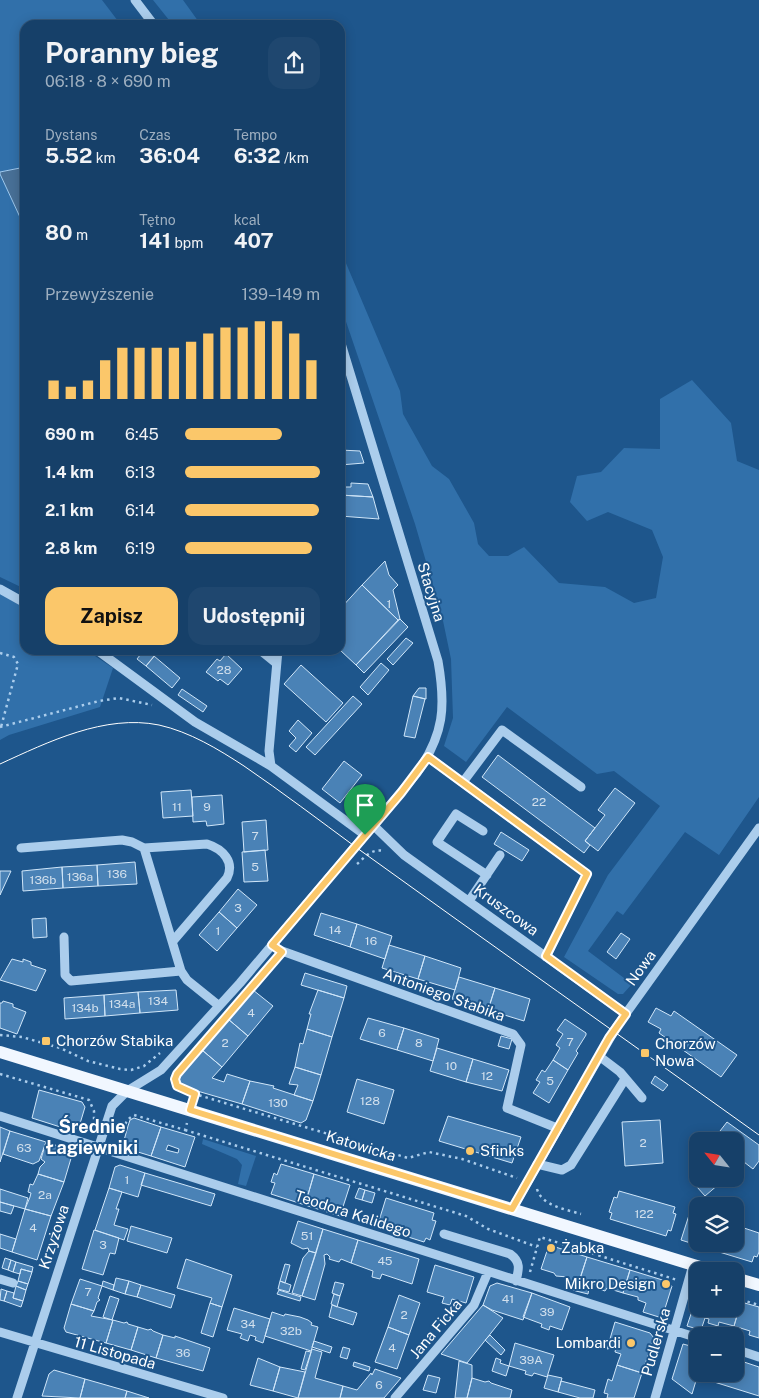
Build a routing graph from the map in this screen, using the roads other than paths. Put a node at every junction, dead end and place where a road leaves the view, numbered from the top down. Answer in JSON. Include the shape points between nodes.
{"nodes":[{"id":1,"x":135,"y":0,"type":"edge"},
{"id":2,"x":150,"y":20,"type":"edge"},
{"id":3,"x":345,"y":356,"type":"edge"},
{"id":4,"x":0,"y":589,"type":"edge"},
{"id":5,"x":20,"y":600,"type":"edge"},
{"id":6,"x":104,"y":655,"type":"edge"},
{"id":7,"x":266,"y":655,"type":"edge"},
{"id":8,"x":277,"y":655,"type":"edge"},
{"id":9,"x":276,"y":663,"type":"junction"},
{"id":10,"x":428,"y":757,"type":"junction"},
{"id":11,"x":271,"y":766,"type":"junction"},
{"id":12,"x":463,"y":782,"type":"junction"},
{"id":13,"x":581,"y":787,"type":"dead end"},
{"id":14,"x":373,"y":825,"type":"junction"},
{"id":15,"x":759,"y":828,"type":"edge"},
{"id":16,"x":483,"y":831,"type":"dead end"},
{"id":17,"x":365,"y":835,"type":"junction"},
{"id":18,"x":21,"y":848,"type":"dead end"},
{"id":19,"x":144,"y":848,"type":"junction"},
{"id":20,"x":500,"y":855,"type":"dead end"},
{"id":21,"x":487,"y":875,"type":"junction"},
{"id":22,"x":469,"y":901,"type":"junction"},
{"id":23,"x":64,"y":937,"type":"dead end"},
{"id":24,"x":173,"y":941,"type":"junction"},
{"id":25,"x":272,"y":945,"type":"junction"},
{"id":26,"x":546,"y":956,"type":"junction"},
{"id":27,"x":181,"y":971,"type":"junction"},
{"id":28,"x":218,"y":1005,"type":"junction"},
{"id":29,"x":626,"y":1014,"type":"junction"},
{"id":30,"x":0,"y":1052,"type":"edge"},
{"id":31,"x":599,"y":1056,"type":"junction"},
{"id":32,"x":625,"y":1079,"type":"junction"},
{"id":33,"x":127,"y":1091,"type":"junction"},
{"id":34,"x":642,"y":1098,"type":"dead end"},
{"id":35,"x":0,"y":1116,"type":"edge"},
{"id":36,"x":557,"y":1128,"type":"junction"},
{"id":37,"x":98,"y":1146,"type":"junction"},
{"id":38,"x":537,"y":1164,"type":"junction"},
{"id":39,"x":512,"y":1209,"type":"junction"},
{"id":40,"x":444,"y":1234,"type":"dead end"},
{"id":41,"x":689,"y":1264,"type":"edge"},
{"id":42,"x":488,"y":1272,"type":"junction"},
{"id":43,"x":0,"y":1279,"type":"edge"},
{"id":44,"x":689,"y":1280,"type":"edge"},
{"id":45,"x":516,"y":1281,"type":"junction"},
{"id":46,"x":744,"y":1281,"type":"edge"},
{"id":47,"x":13,"y":1283,"type":"dead end"},
{"id":48,"x":759,"y":1285,"type":"edge"},
{"id":49,"x":674,"y":1331,"type":"junction"},
{"id":50,"x":0,"y":1332,"type":"edge"},
{"id":51,"x":689,"y":1335,"type":"edge"},
{"id":52,"x":34,"y":1343,"type":"junction"},
{"id":53,"x":744,"y":1352,"type":"edge"},
{"id":54,"x":759,"y":1357,"type":"edge"},
{"id":55,"x":17,"y":1398,"type":"edge"},
{"id":56,"x":223,"y":1398,"type":"edge"},
{"id":57,"x":395,"y":1398,"type":"edge"},
{"id":58,"x":654,"y":1398,"type":"edge"}],
"edges":[{"from":1,"to":2,"type":"street"},
{"from":3,"to":10,"type":"street","name":"Stacyjna","via":[[438,661],[443,690],[442,717]]},
{"from":4,"to":5,"type":"street"},
{"from":6,"to":11,"type":"street","via":[[195,722]]},
{"from":7,"to":9,"type":"street"},
{"from":8,"to":9,"type":"street"},
{"from":9,"to":11,"type":"street","via":[[269,751]]},
{"from":10,"to":12,"type":"street"},
{"from":10,"to":14,"type":"street","name":"Stacyjna"},
{"from":11,"to":17,"type":"street"},
{"from":12,"to":13,"type":"street","via":[[502,730]]},
{"from":12,"to":26,"type":"street","via":[[587,874]]},
{"from":14,"to":17,"type":"street","name":"Stacyjna"},
{"from":14,"to":22,"type":"street","name":"Kruszcowa","via":[[404,855]]},
{"from":15,"to":29,"type":"street","name":"Nowa"},
{"from":16,"to":21,"type":"street","via":[[456,814],[437,842]]},
{"from":17,"to":25,"type":"street"},
{"from":18,"to":19,"type":"street","via":[[122,840]]},
{"from":19,"to":24,"type":"street"},
{"from":19,"to":24,"type":"street","via":[[207,844],[223,853],[230,864],[227,878]]},
{"from":20,"to":21,"type":"street"},
{"from":21,"to":22,"type":"street"},
{"from":22,"to":26,"type":"street","name":"Kruszcowa"},
{"from":23,"to":27,"type":"street","via":[[65,975],[71,980]]},
{"from":24,"to":27,"type":"street"},
{"from":25,"to":28,"type":"street"},
{"from":25,"to":36,"type":"street","name":"Antoniego Stabika","via":[[282,952],[513,1034],[521,1045],[507,1108]]},
{"from":26,"to":29,"type":"street","name":"Kruszcowa"},
{"from":27,"to":28,"type":"street","via":[[187,980]]},
{"from":28,"to":33,"type":"street","via":[[161,1070]]},
{"from":29,"to":31,"type":"street","name":"Nowa"},
{"from":30,"to":33,"type":"main road","name":"Katowicka"},
{"from":31,"to":32,"type":"street"},
{"from":31,"to":36,"type":"street","name":"Nowa"},
{"from":32,"to":34,"type":"street"},
{"from":32,"to":38,"type":"street","via":[[571,1165],[562,1170]]},
{"from":33,"to":37,"type":"street","name":"Krzyżowa","via":[[112,1106]]},
{"from":33,"to":39,"type":"main road","name":"Katowicka"},
{"from":35,"to":37,"type":"street","name":"Teodora Kalidego"},
{"from":36,"to":38,"type":"street","name":"Nowa"},
{"from":37,"to":42,"type":"street","name":"Teodora Kalidego"},
{"from":37,"to":52,"type":"street","name":"Krzyżowa"},
{"from":38,"to":39,"type":"street","name":"Nowa"},
{"from":39,"to":41,"type":"main road","name":"Katowicka"},
{"from":40,"to":45,"type":"street","via":[[510,1254],[519,1265]]},
{"from":42,"to":45,"type":"street","name":"Teodora Kalidego"},
{"from":42,"to":57,"type":"street","name":"Jana Ficka","via":[[474,1305]]},
{"from":43,"to":47,"type":"street"},
{"from":44,"to":49,"type":"street","name":"Pudlerska"},
{"from":45,"to":49,"type":"street","name":"Teodora Kalidego"},
{"from":46,"to":48,"type":"main road"},
{"from":49,"to":51,"type":"street","name":"Teodora Kalidego"},
{"from":49,"to":58,"type":"street","name":"Pudlerska"},
{"from":50,"to":52,"type":"street","name":"11 Listopada"},
{"from":52,"to":55,"type":"street","name":"Krzyżowa"},
{"from":52,"to":56,"type":"street","name":"11 Listopada"},
{"from":53,"to":54,"type":"street"}]}
